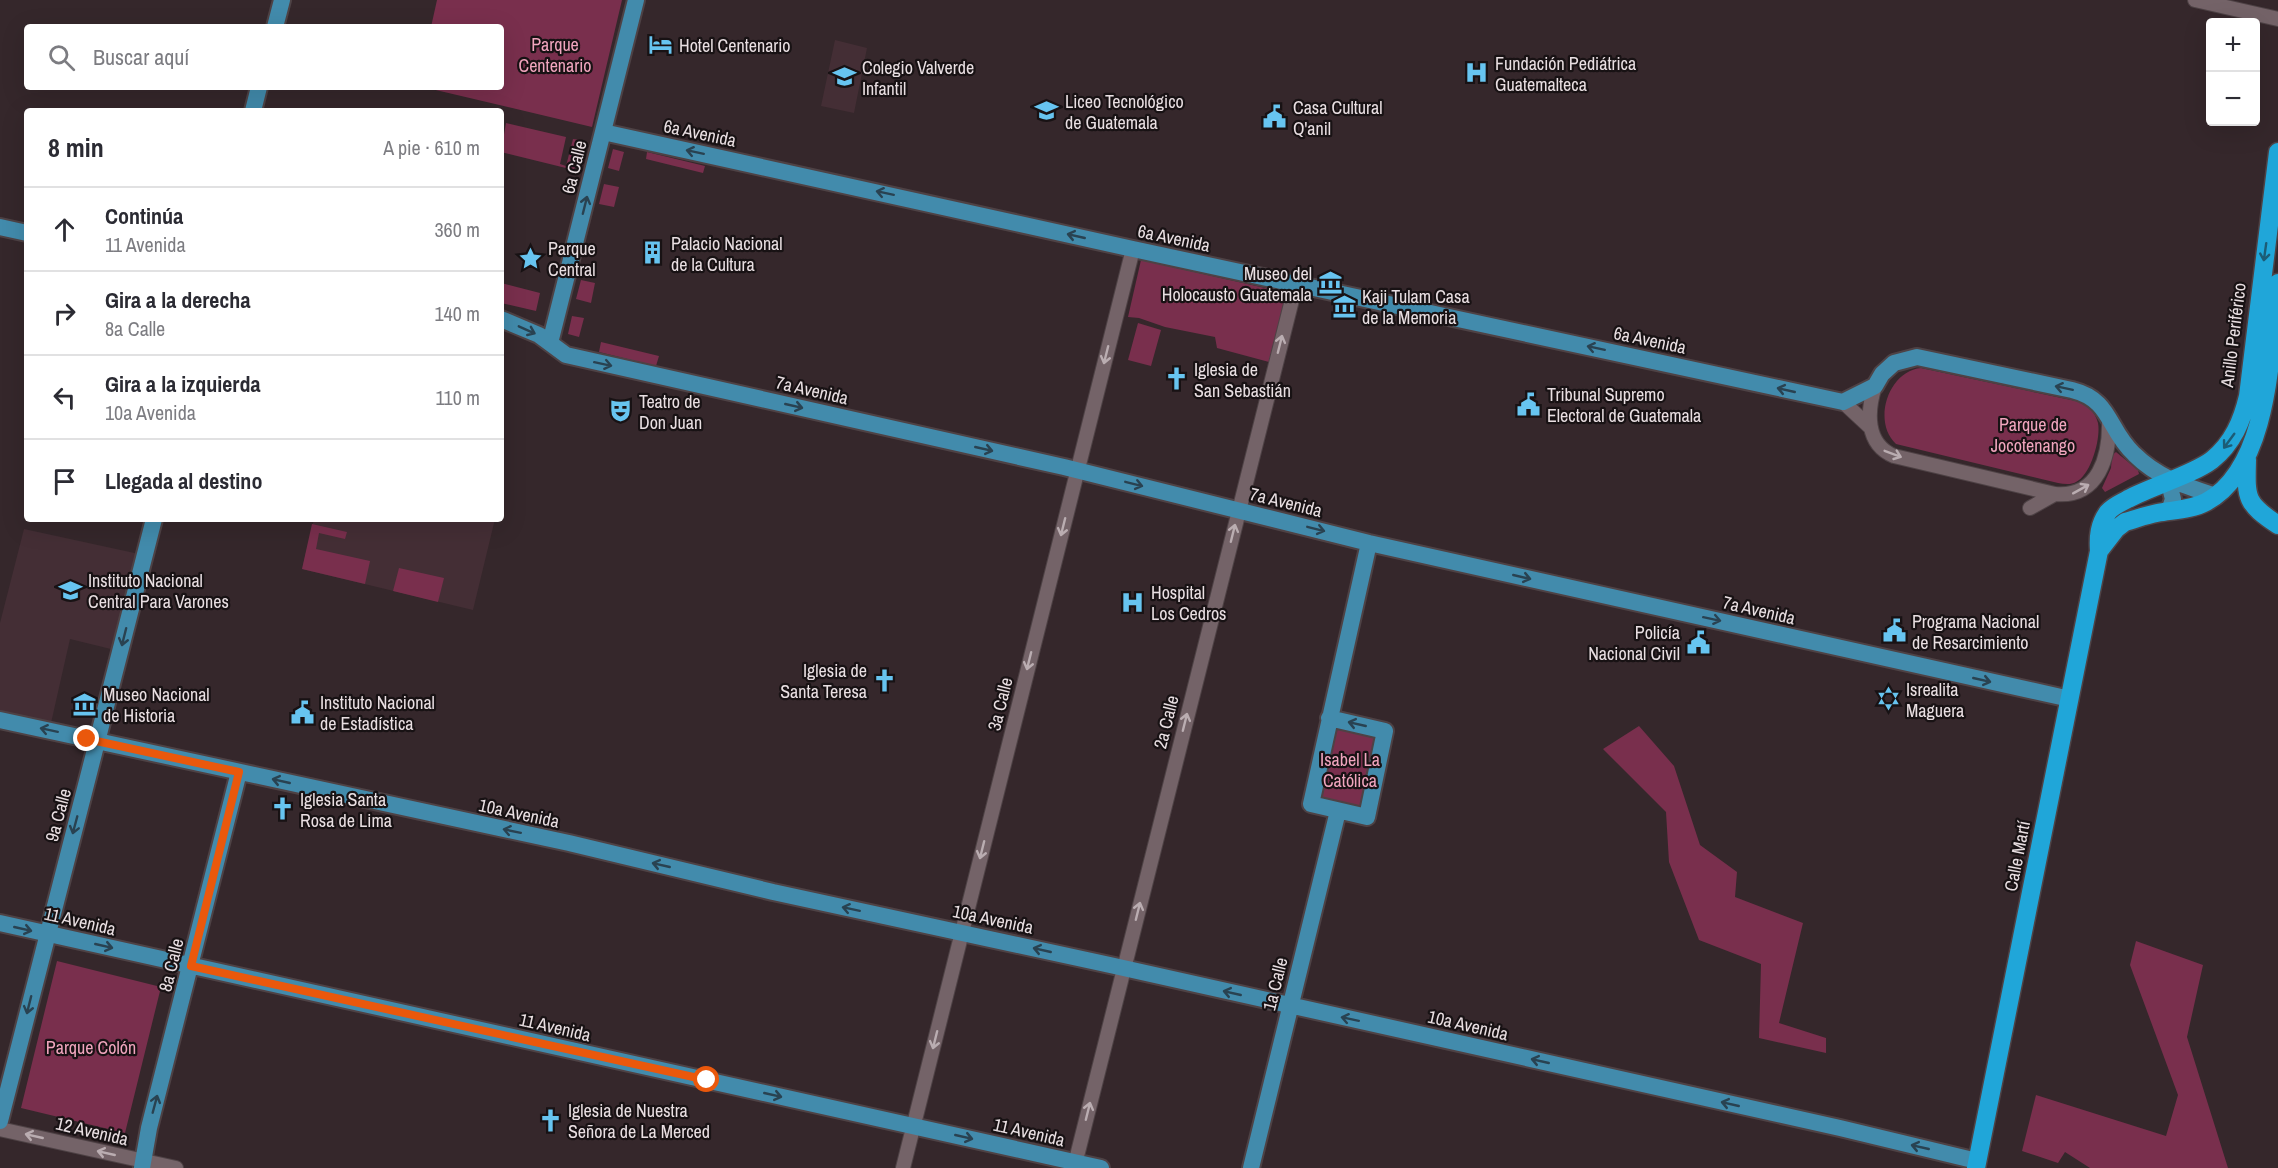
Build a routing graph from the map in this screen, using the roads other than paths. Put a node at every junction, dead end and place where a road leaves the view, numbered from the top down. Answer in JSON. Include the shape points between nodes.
{"nodes":[{"id":1,"x":282,"y":0,"type":"edge"},
{"id":2,"x":636,"y":0,"type":"edge"},
{"id":3,"x":2195,"y":0,"type":"edge"},
{"id":4,"x":2278,"y":19,"type":"edge"},
{"id":5,"x":275,"y":24,"type":"edge"},
{"id":6,"x":258,"y":90,"type":"edge"},
{"id":7,"x":254,"y":108,"type":"edge"},
{"id":8,"x":603,"y":132,"type":"junction"},
{"id":9,"x":2278,"y":152,"type":"edge"},
{"id":10,"x":0,"y":227,"type":"edge"},
{"id":11,"x":24,"y":232,"type":"edge"},
{"id":12,"x":1133,"y":249,"type":"junction"},
{"id":13,"x":2278,"y":283,"type":"edge"},
{"id":14,"x":1296,"y":284,"type":"junction"},
{"id":15,"x":504,"y":321,"type":"edge"},
{"id":16,"x":550,"y":343,"type":"junction"},
{"id":17,"x":1875,"y":386,"type":"junction"},
{"id":18,"x":1843,"y":402,"type":"junction"},
{"id":19,"x":2109,"y":420,"type":"junction"},
{"id":20,"x":1871,"y":428,"type":"junction"},
{"id":21,"x":2247,"y":456,"type":"junction"},
{"id":22,"x":1077,"y":470,"type":"junction"},
{"id":23,"x":2160,"y":483,"type":"junction"},
{"id":24,"x":2055,"y":494,"type":"junction"},
{"id":25,"x":2216,"y":496,"type":"junction"},
{"id":26,"x":2030,"y":508,"type":"dead end"},
{"id":27,"x":1238,"y":511,"type":"junction"},
{"id":28,"x":2162,"y":512,"type":"junction"},
{"id":29,"x":153,"y":522,"type":"edge"},
{"id":30,"x":2278,"y":525,"type":"edge"},
{"id":31,"x":1369,"y":543,"type":"junction"},
{"id":32,"x":2099,"y":551,"type":"junction"},
{"id":33,"x":2070,"y":699,"type":"junction"},
{"id":34,"x":1329,"y":718,"type":"junction"},
{"id":35,"x":0,"y":720,"type":"edge"},
{"id":36,"x":97,"y":741,"type":"junction"},
{"id":37,"x":239,"y":772,"type":"junction"},
{"id":38,"x":1338,"y":811,"type":"junction"},
{"id":39,"x":0,"y":923,"type":"edge"},
{"id":40,"x":962,"y":932,"type":"junction"},
{"id":41,"x":47,"y":934,"type":"junction"},
{"id":42,"x":191,"y":966,"type":"junction"},
{"id":43,"x":1124,"y":968,"type":"junction"},
{"id":44,"x":1289,"y":1006,"type":"junction"},
{"id":45,"x":0,"y":1121,"type":"edge"},
{"id":46,"x":913,"y":1126,"type":"junction"},
{"id":47,"x":0,"y":1129,"type":"edge"},
{"id":48,"x":143,"y":1165,"type":"edge"},
{"id":49,"x":1075,"y":1165,"type":"edge"},
{"id":50,"x":1976,"y":1165,"type":"edge"},
{"id":51,"x":176,"y":1168,"type":"edge"},
{"id":52,"x":903,"y":1168,"type":"edge"},
{"id":53,"x":1101,"y":1168,"type":"edge"},
{"id":54,"x":1251,"y":1168,"type":"edge"}],
"edges":[{"from":1,"to":5,"type":"main road"},
{"from":2,"to":8,"type":"main road","name":"6a Calle"},
{"from":3,"to":4,"type":"street"},
{"from":6,"to":7,"type":"main road"},
{"from":12,"to":8,"type":"main road","name":"6a Avenida","one_way":true},
{"from":16,"to":8,"type":"main road","name":"6a Calle","one_way":true},
{"from":9,"to":23,"type":"highway","name":"Anillo Periférico","one_way":true,"via":[[2242,418],[2231,439],[2210,462]]},
{"from":10,"to":11,"type":"main road"},
{"from":12,"to":14,"type":"main road","name":"6a Avenida"},
{"from":12,"to":22,"type":"street","name":"3a Calle","one_way":true},
{"from":13,"to":21,"type":"highway","via":[[2264,405]]},
{"from":18,"to":14,"type":"main road","name":"6a Avenida","one_way":true},
{"from":27,"to":14,"type":"street","name":"2a Calle","one_way":true},
{"from":15,"to":16,"type":"main road","name":"7a Avenida","one_way":true},
{"from":16,"to":22,"type":"main road","name":"7a Avenida","one_way":true,"via":[[566,355]]},
{"from":17,"to":18,"type":"main road"},
{"from":19,"to":17,"type":"main road","one_way":true,"via":[[2098,401],[2083,393],[1922,357],[1894,363]]},
{"from":17,"to":20,"type":"street"},
{"from":18,"to":20,"type":"street"},
{"from":19,"to":23,"type":"main road"},
{"from":24,"to":19,"type":"street","one_way":true,"via":[[2075,493],[2094,480],[2105,455]]},
{"from":20,"to":24,"type":"street","one_way":true,"via":[[1881,449],[1894,456]]},
{"from":21,"to":25,"type":"highway","via":[[2231,482]]},
{"from":21,"to":30,"type":"highway","via":[[2249,500],[2256,510]]},
{"from":22,"to":27,"type":"main road","name":"7a Avenida","one_way":true},
{"from":22,"to":40,"type":"street","name":"3a Calle","one_way":true},
{"from":23,"to":25,"type":"main road"},
{"from":23,"to":28,"type":"main road","via":[[2173,499]]},
{"from":23,"to":28,"type":"highway","via":[[2144,495],[2144,504],[2149,510]]},
{"from":23,"to":32,"type":"highway","name":"Calle Martí","via":[[2111,508],[2098,535]]},
{"from":24,"to":26,"type":"street"},
{"from":25,"to":28,"type":"highway","via":[[2197,506]]},
{"from":27,"to":31,"type":"main road","name":"7a Avenida","one_way":true},
{"from":43,"to":27,"type":"street","name":"2a Calle","one_way":true},
{"from":28,"to":32,"type":"highway","name":"Calle Martí","via":[[2126,522]]},
{"from":29,"to":36,"type":"main road","name":"9a Calle","one_way":true},
{"from":31,"to":33,"type":"main road","name":"7a Avenida","one_way":true},
{"from":31,"to":34,"type":"main road"},
{"from":32,"to":33,"type":"highway","name":"Calle Martí"},
{"from":33,"to":50,"type":"highway","name":"Calle Martí"},
{"from":34,"to":38,"type":"main road","via":[[1311,804]]},
{"from":38,"to":34,"type":"main road","one_way":true,"via":[[1366,817],[1385,731]]},
{"from":36,"to":35,"type":"main road","name":"10a Avenida","one_way":true},
{"from":36,"to":37,"type":"main road","name":"10a Avenida"},
{"from":36,"to":41,"type":"main road","name":"9a Calle","one_way":true},
{"from":40,"to":37,"type":"main road","name":"10a Avenida","one_way":true},
{"from":37,"to":42,"type":"main road","name":"8a Calle"},
{"from":38,"to":44,"type":"main road","name":"1a Calle"},
{"from":39,"to":41,"type":"main road","name":"11 Avenida","one_way":true},
{"from":43,"to":40,"type":"main road","name":"10a Avenida","one_way":true},
{"from":40,"to":46,"type":"street","name":"3a Calle","one_way":true},
{"from":41,"to":42,"type":"main road","name":"11 Avenida","one_way":true},
{"from":41,"to":45,"type":"main road","name":"9a Calle","one_way":true},
{"from":42,"to":46,"type":"main road","name":"11 Avenida","one_way":true},
{"from":48,"to":42,"type":"main road","name":"8a Calle","one_way":true},
{"from":44,"to":43,"type":"main road","name":"10a Avenida","one_way":true},
{"from":49,"to":43,"type":"street","name":"2a Calle","one_way":true},
{"from":50,"to":44,"type":"main road","name":"10a Avenida","one_way":true,"via":[[1818,1123]]},
{"from":44,"to":54,"type":"main road","name":"1a Calle"},
{"from":46,"to":49,"type":"main road","name":"11 Avenida","one_way":true},
{"from":46,"to":52,"type":"street","name":"3a Calle"},
{"from":48,"to":47,"type":"street","name":"12 Avenida","one_way":true},
{"from":48,"to":51,"type":"street","name":"12 Avenida"},
{"from":49,"to":53,"type":"main road","name":"11 Avenida"}]}
